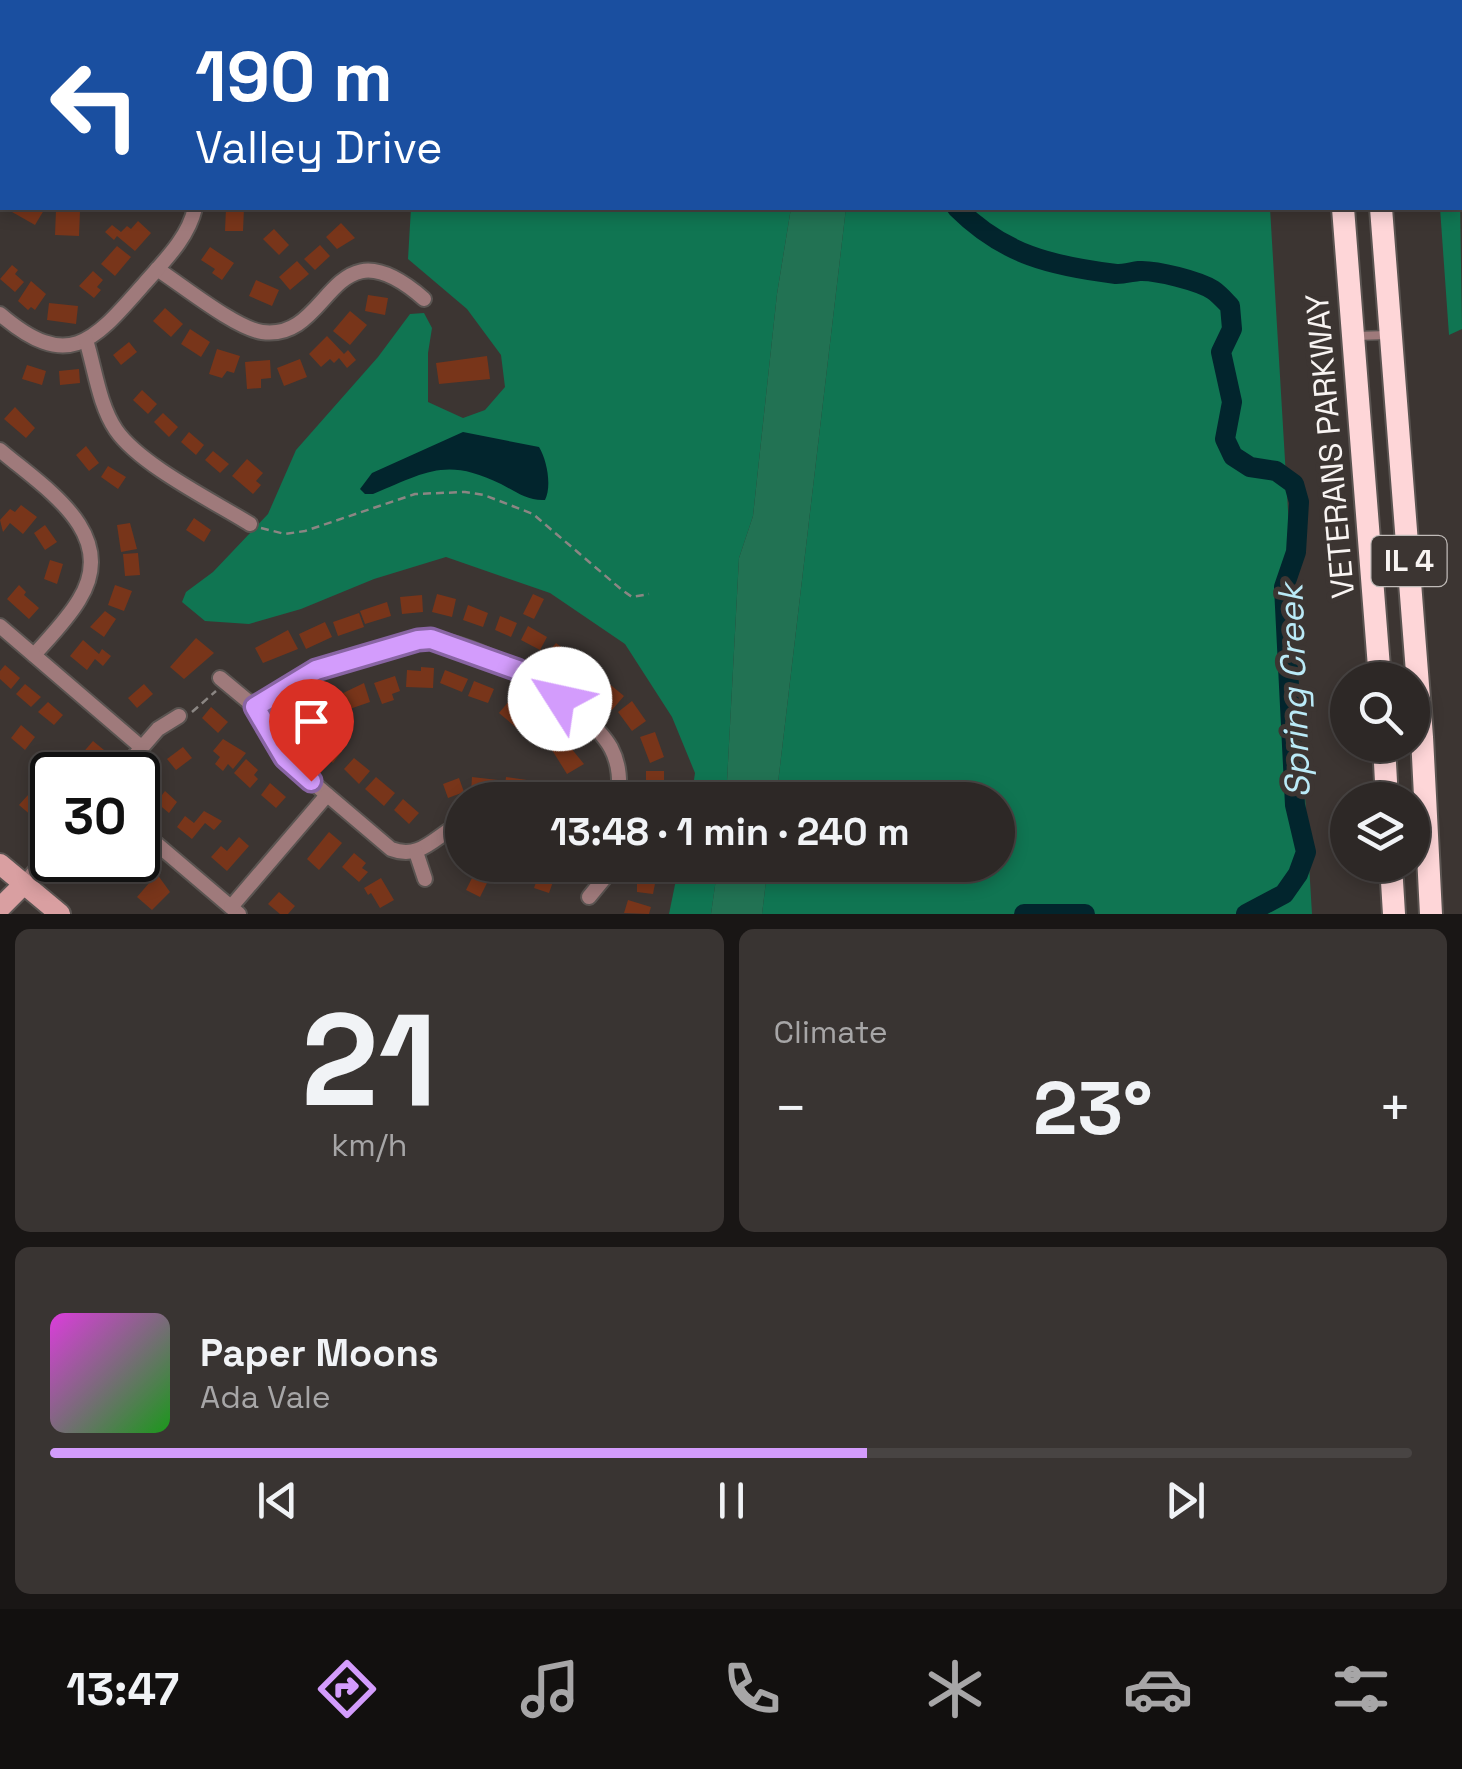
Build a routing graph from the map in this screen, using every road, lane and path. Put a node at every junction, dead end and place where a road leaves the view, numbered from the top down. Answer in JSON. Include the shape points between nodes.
{"nodes":[{"id":1,"x":194,"y":210,"type":"edge"},
{"id":2,"x":1344,"y":210,"type":"edge"},
{"id":3,"x":1381,"y":210,"type":"edge"},
{"id":4,"x":157,"y":269,"type":"junction"},
{"id":5,"x":424,"y":299,"type":"dead end"},
{"id":6,"x":0,"y":314,"type":"edge"},
{"id":7,"x":1392,"y":335,"type":"junction"},
{"id":8,"x":1354,"y":336,"type":"junction"},
{"id":9,"x":86,"y":340,"type":"junction"},
{"id":10,"x":0,"y":450,"type":"edge"},
{"id":11,"x":250,"y":524,"type":"joint"},
{"id":12,"x":649,"y":594,"type":"dead end"},
{"id":13,"x":0,"y":626,"type":"edge"},
{"id":14,"x":34,"y":656,"type":"junction"},
{"id":15,"x":1379,"y":662,"type":"edge"},
{"id":16,"x":218,"y":684,"type":"joint"},
{"id":17,"x":255,"y":707,"type":"junction"},
{"id":18,"x":183,"y":717,"type":"joint"},
{"id":19,"x":142,"y":747,"type":"junction"},
{"id":20,"x":138,"y":752,"type":"edge"},
{"id":21,"x":620,"y":782,"type":"edge"},
{"id":22,"x":327,"y":795,"type":"junction"},
{"id":23,"x":445,"y":834,"type":"edge"},
{"id":24,"x":160,"y":847,"type":"edge"},
{"id":25,"x":416,"y":852,"type":"junction"},
{"id":26,"x":0,"y":864,"type":"edge"},
{"id":27,"x":30,"y":877,"type":"edge"},
{"id":28,"x":426,"y":880,"type":"dead end"},
{"id":29,"x":602,"y":882,"type":"edge"},
{"id":30,"x":1392,"y":882,"type":"edge"},
{"id":31,"x":24,"y":884,"type":"junction"},
{"id":32,"x":589,"y":898,"type":"dead end"},
{"id":33,"x":0,"y":908,"type":"edge"},
{"id":34,"x":235,"y":911,"type":"edge"},
{"id":35,"x":60,"y":914,"type":"edge"},
{"id":36,"x":1394,"y":914,"type":"edge"},
{"id":37,"x":1431,"y":914,"type":"edge"}],
"edges":[{"from":1,"to":4,"type":"street"},
{"from":2,"to":8,"type":"highway","name":"VETERANS PARKWAY","number":"IL 4"},
{"from":3,"to":7,"type":"highway","name":"VETERANS PARKWAY","number":"IL 4"},
{"from":4,"to":5,"type":"street","via":[[266,333],[290,329],[342,280],[369,270],[394,275]]},
{"from":4,"to":9,"type":"street"},
{"from":6,"to":9,"type":"street","via":[[44,344]]},
{"from":7,"to":8,"type":"lane"},
{"from":7,"to":37,"type":"highway","name":"VETERANS PARKWAY","number":"IL 4"},
{"from":8,"to":15,"type":"highway","name":"VETERANS PARKWAY","number":"IL 4"},
{"from":9,"to":11,"type":"street","via":[[122,438]]},
{"from":10,"to":14,"type":"street","via":[[73,514],[89,544],[80,599]]},
{"from":11,"to":12,"type":"path","via":[[285,534],[414,494],[484,495],[533,514],[632,597]]},
{"from":13,"to":14,"type":"street"},
{"from":14,"to":19,"type":"street"},
{"from":16,"to":17,"type":"street"},
{"from":16,"to":18,"type":"path"},
{"from":17,"to":21,"type":"street","via":[[316,670],[418,640],[446,642],[532,676],[601,735],[618,764]]},
{"from":17,"to":22,"type":"street","via":[[285,758]]},
{"from":18,"to":19,"type":"street","via":[[158,729]]},
{"from":19,"to":20,"type":"street"},
{"from":22,"to":25,"type":"street","via":[[392,849]]},
{"from":22,"to":34,"type":"street"},
{"from":23,"to":25,"type":"street"},
{"from":24,"to":34,"type":"street"},
{"from":25,"to":28,"type":"street"},
{"from":26,"to":31,"type":"main road"},
{"from":27,"to":31,"type":"street"},
{"from":29,"to":32,"type":"street"},
{"from":30,"to":36,"type":"highway"},
{"from":31,"to":33,"type":"main road"},
{"from":31,"to":35,"type":"main road"}]}
